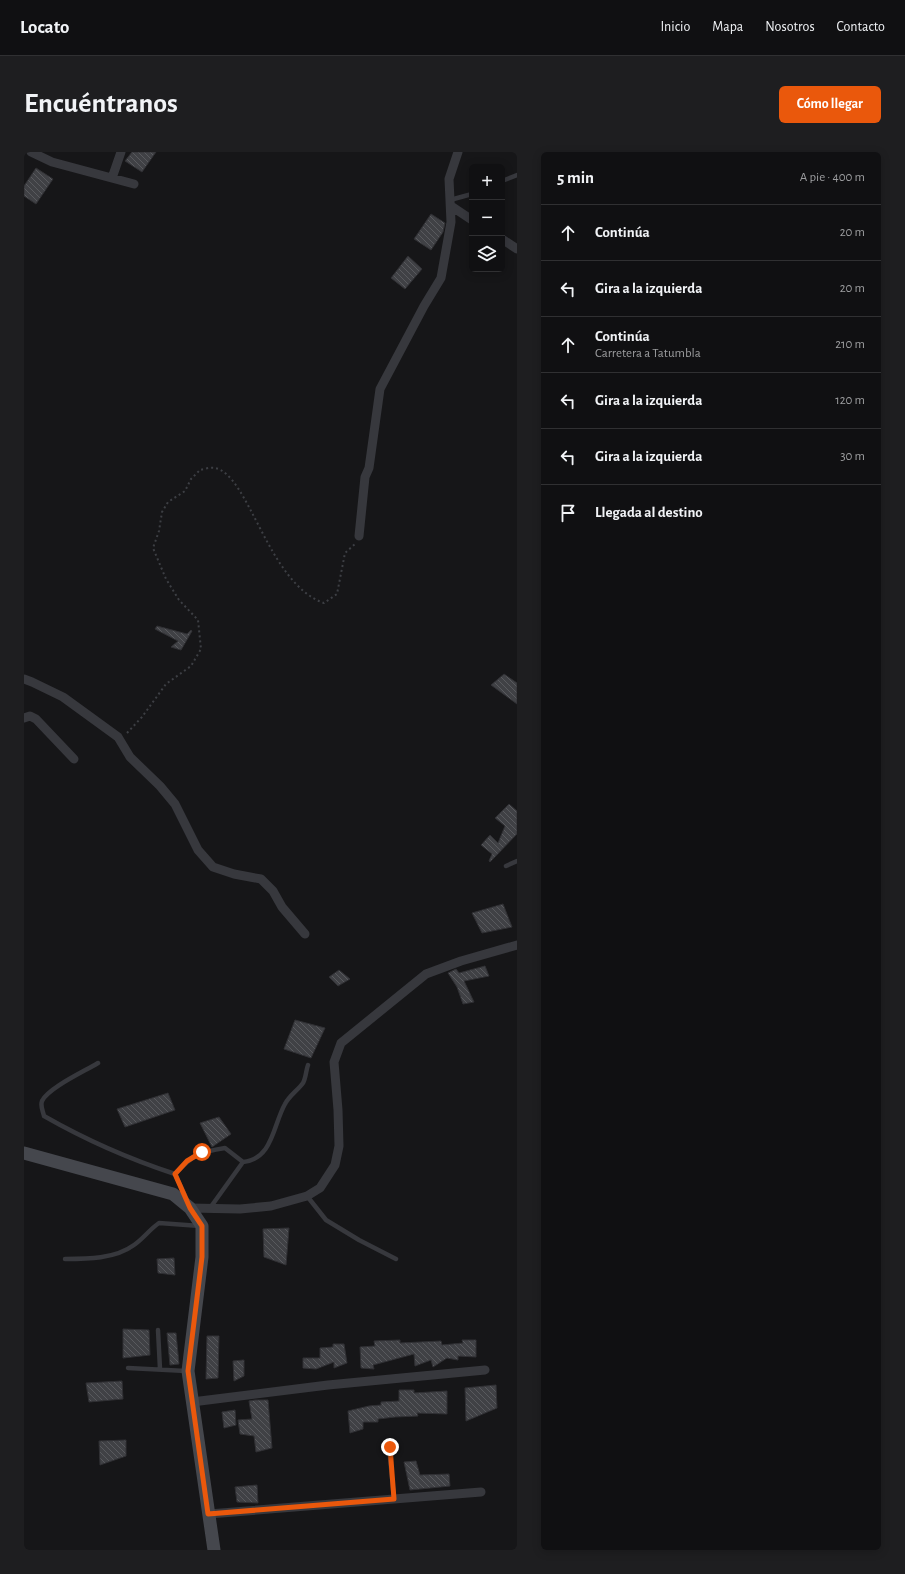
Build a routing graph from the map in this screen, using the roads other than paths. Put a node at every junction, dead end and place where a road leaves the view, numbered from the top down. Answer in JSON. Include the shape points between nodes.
{"nodes":[{"id":1,"x":31,"y":152,"type":"edge"},
{"id":2,"x":122,"y":152,"type":"edge"},
{"id":3,"x":458,"y":152,"type":"edge"},
{"id":4,"x":517,"y":175,"type":"edge"},
{"id":5,"x":112,"y":178,"type":"junction"},
{"id":6,"x":505,"y":180,"type":"edge"},
{"id":7,"x":134,"y":184,"type":"dead end"},
{"id":8,"x":469,"y":195,"type":"edge"},
{"id":9,"x":451,"y":203,"type":"junction"},
{"id":10,"x":469,"y":218,"type":"edge"},
{"id":11,"x":505,"y":241,"type":"edge"},
{"id":12,"x":517,"y":249,"type":"edge"},
{"id":13,"x":359,"y":536,"type":"road end"},
{"id":14,"x":24,"y":679,"type":"edge"},
{"id":15,"x":24,"y":718,"type":"edge"},
{"id":16,"x":74,"y":759,"type":"dead end"},
{"id":17,"x":517,"y":861,"type":"edge"},
{"id":18,"x":506,"y":866,"type":"dead end"},
{"id":19,"x":305,"y":934,"type":"dead end"},
{"id":20,"x":517,"y":945,"type":"edge"},
{"id":21,"x":98,"y":1063,"type":"dead end"},
{"id":22,"x":308,"y":1065,"type":"dead end"},
{"id":23,"x":25,"y":1152,"type":"edge"},
{"id":24,"x":242,"y":1162,"type":"junction"},
{"id":25,"x":175,"y":1174,"type":"junction"},
{"id":26,"x":307,"y":1196,"type":"junction"},
{"id":27,"x":190,"y":1208,"type":"junction"},
{"id":28,"x":210,"y":1208,"type":"junction"},
{"id":29,"x":202,"y":1226,"type":"junction"},
{"id":30,"x":65,"y":1259,"type":"dead end"},
{"id":31,"x":396,"y":1259,"type":"dead end"},
{"id":32,"x":158,"y":1330,"type":"dead end"},
{"id":33,"x":128,"y":1368,"type":"dead end"},
{"id":34,"x":160,"y":1369,"type":"junction"},
{"id":35,"x":485,"y":1370,"type":"dead end"},
{"id":36,"x":188,"y":1371,"type":"junction"},
{"id":37,"x":192,"y":1402,"type":"junction"},
{"id":38,"x":390,"y":1447,"type":"dead end"},
{"id":39,"x":481,"y":1492,"type":"dead end"},
{"id":40,"x":394,"y":1499,"type":"junction"},
{"id":41,"x":208,"y":1514,"type":"junction"},
{"id":42,"x":214,"y":1550,"type":"edge"}],
"edges":[{"from":1,"to":5,"type":"street","via":[[52,162]]},
{"from":2,"to":5,"type":"street"},
{"from":3,"to":9,"type":"street","via":[[449,179]]},
{"from":4,"to":6,"type":"lane"},
{"from":5,"to":7,"type":"street"},
{"from":8,"to":9,"type":"lane"},
{"from":9,"to":10,"type":"street"},
{"from":9,"to":13,"type":"street","via":[[452,222],[441,278],[380,388],[369,468],[365,477]]},
{"from":11,"to":12,"type":"street"},
{"from":14,"to":19,"type":"street","via":[[63,697],[118,737],[130,757],[175,804],[198,850],[213,867],[261,879]]},
{"from":15,"to":16,"type":"street","via":[[30,716],[36,719]]},
{"from":17,"to":18,"type":"lane"},
{"from":20,"to":26,"type":"street","via":[[426,974],[341,1043],[334,1062],[339,1146],[335,1165],[320,1188]]},
{"from":21,"to":25,"type":"lane","via":[[51,1091],[41,1106],[44,1116],[84,1138]]},
{"from":22,"to":24,"type":"lane","via":[[304,1082],[285,1103],[266,1147],[254,1161]]},
{"from":23,"to":27,"type":"main road","via":[[173,1194]]},
{"from":24,"to":25,"type":"lane","via":[[225,1148],[202,1152],[187,1161]]},
{"from":24,"to":28,"type":"lane"},
{"from":25,"to":27,"type":"lane"},
{"from":26,"to":28,"type":"street","via":[[271,1206]]},
{"from":26,"to":31,"type":"lane","via":[[326,1220]]},
{"from":27,"to":28,"type":"street"},
{"from":27,"to":29,"type":"main road"},
{"from":29,"to":30,"type":"lane","via":[[159,1223],[133,1246],[121,1252],[86,1259]]},
{"from":29,"to":36,"type":"main road","via":[[202,1257]]},
{"from":32,"to":34,"type":"lane"},
{"from":33,"to":34,"type":"lane"},
{"from":34,"to":36,"type":"lane"},
{"from":35,"to":37,"type":"street","via":[[328,1385]]},
{"from":36,"to":37,"type":"main road"},
{"from":37,"to":41,"type":"main road"},
{"from":38,"to":40,"type":"lane"},
{"from":39,"to":40,"type":"street"},
{"from":40,"to":41,"type":"street"},
{"from":41,"to":42,"type":"main road"}]}
